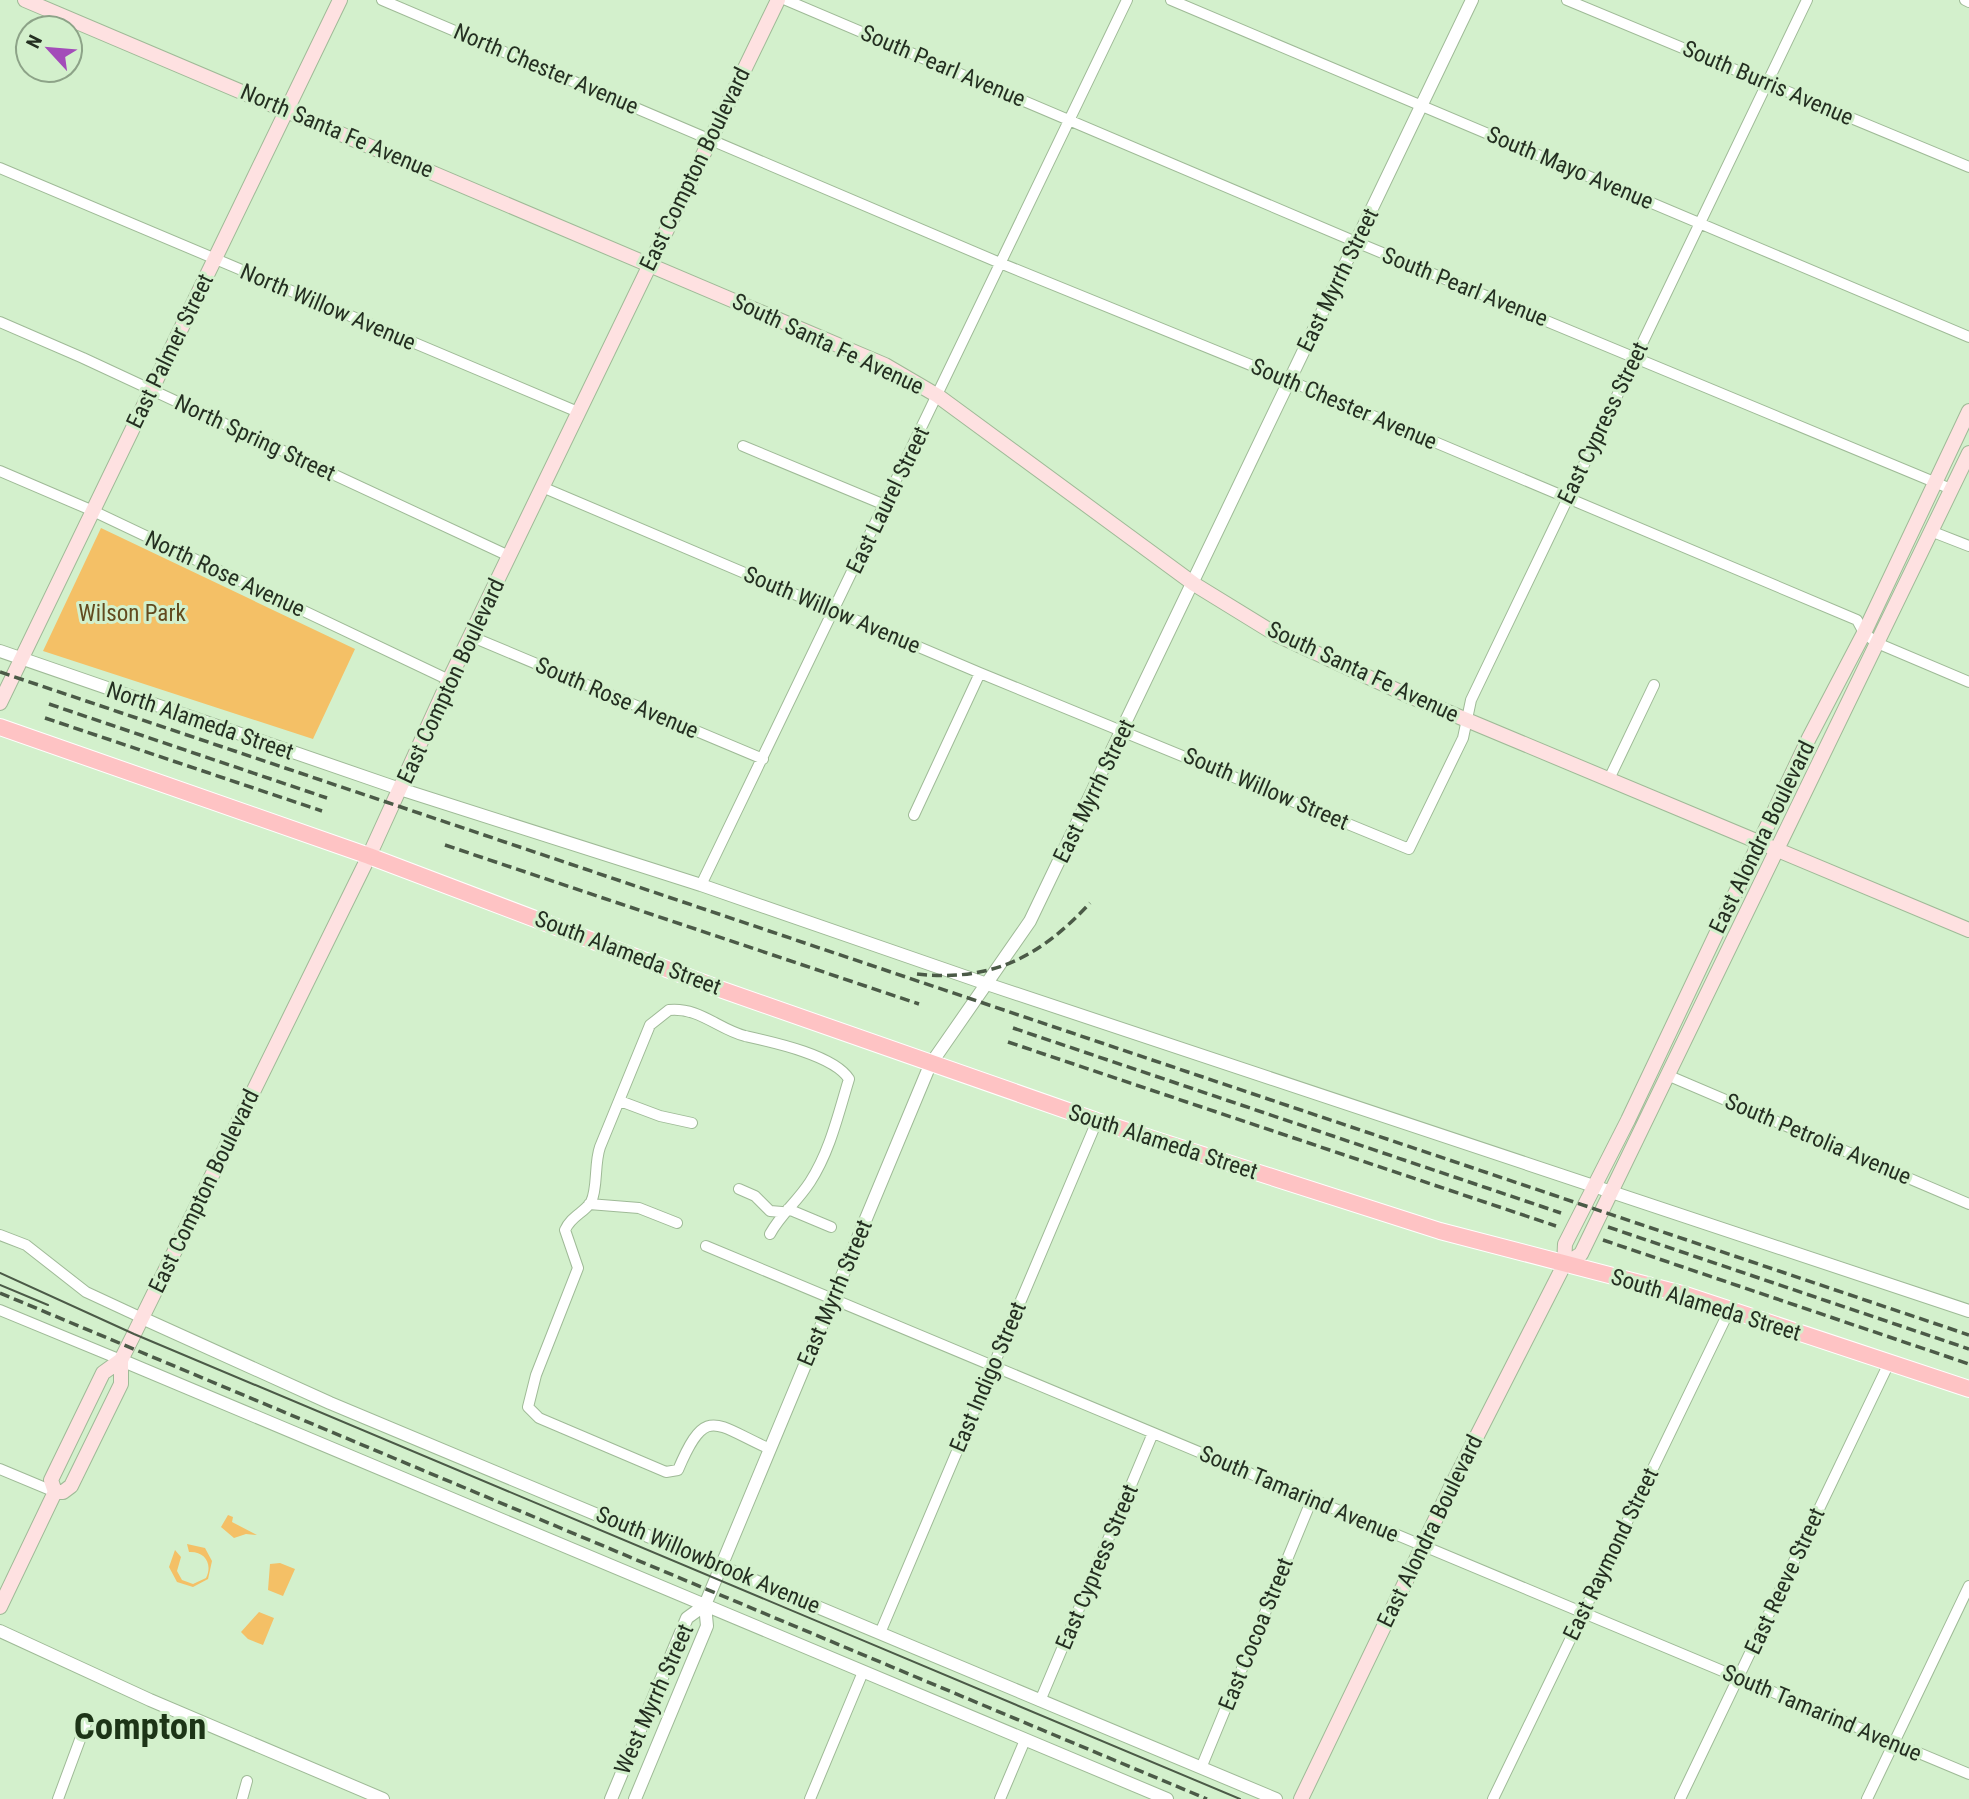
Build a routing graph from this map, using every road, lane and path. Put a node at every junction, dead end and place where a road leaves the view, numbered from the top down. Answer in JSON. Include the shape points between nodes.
{"nodes":[{"id":1,"x":25,"y":0,"type":"edge"},
{"id":2,"x":340,"y":0,"type":"edge"},
{"id":3,"x":382,"y":0,"type":"edge"},
{"id":4,"x":778,"y":0,"type":"edge"},
{"id":5,"x":786,"y":0,"type":"edge"},
{"id":6,"x":1127,"y":0,"type":"edge"},
{"id":7,"x":1171,"y":0,"type":"edge"},
{"id":8,"x":1472,"y":0,"type":"edge"},
{"id":9,"x":1567,"y":0,"type":"edge"},
{"id":10,"x":1807,"y":0,"type":"edge"},
{"id":11,"x":1767,"y":82,"type":"junction"},
{"id":12,"x":1422,"y":105,"type":"junction"},
{"id":13,"x":285,"y":110,"type":"junction"},
{"id":14,"x":1069,"y":119,"type":"junction"},
{"id":15,"x":710,"y":138,"type":"junction"},
{"id":16,"x":1969,"y":167,"type":"edge"},
{"id":17,"x":0,"y":168,"type":"edge"},
{"id":18,"x":1700,"y":223,"type":"junction"},
{"id":19,"x":1356,"y":242,"type":"junction"},
{"id":20,"x":215,"y":259,"type":"junction"},
{"id":21,"x":1000,"y":262,"type":"junction"},
{"id":22,"x":649,"y":263,"type":"junction"},
{"id":23,"x":0,"y":322,"type":"edge"},
{"id":24,"x":1969,"y":337,"type":"edge"},
{"id":25,"x":1635,"y":357,"type":"junction"},
{"id":26,"x":1290,"y":381,"type":"junction"},
{"id":27,"x":150,"y":390,"type":"junction"},
{"id":28,"x":939,"y":396,"type":"junction"},
{"id":29,"x":1969,"y":411,"type":"edge"},
{"id":30,"x":579,"y":412,"type":"junction"},
{"id":31,"x":743,"y":446,"type":"dead end"},
{"id":32,"x":1969,"y":453,"type":"edge"},
{"id":33,"x":0,"y":471,"type":"edge"},
{"id":34,"x":1936,"y":483,"type":"junction"},
{"id":35,"x":542,"y":487,"type":"junction"},
{"id":36,"x":1951,"y":489,"type":"junction"},
{"id":37,"x":1567,"y":498,"type":"junction"},
{"id":38,"x":886,"y":505,"type":"junction"},
{"id":39,"x":92,"y":510,"type":"junction"},
{"id":40,"x":1933,"y":532,"type":"junction"},
{"id":41,"x":1969,"y":545,"type":"edge"},
{"id":42,"x":509,"y":556,"type":"junction"},
{"id":43,"x":1194,"y":584,"type":"junction"},
{"id":44,"x":834,"y":610,"type":"junction"},
{"id":45,"x":1864,"y":633,"type":"junction"},
{"id":46,"x":470,"y":636,"type":"junction"},
{"id":47,"x":1877,"y":643,"type":"junction"},
{"id":48,"x":0,"y":651,"type":"edge"},
{"id":49,"x":20,"y":659,"type":"junction"},
{"id":50,"x":980,"y":673,"type":"junction"},
{"id":51,"x":449,"y":680,"type":"junction"},
{"id":52,"x":1969,"y":682,"type":"edge"},
{"id":53,"x":1654,"y":685,"type":"dead end"},
{"id":54,"x":0,"y":703,"type":"edge"},
{"id":55,"x":1467,"y":720,"type":"junction"},
{"id":56,"x":0,"y":727,"type":"edge"},
{"id":57,"x":1124,"y":730,"type":"junction"},
{"id":58,"x":763,"y":759,"type":"junction"},
{"id":59,"x":1609,"y":779,"type":"junction"},
{"id":60,"x":400,"y":789,"type":"junction"},
{"id":61,"x":914,"y":815,"type":"dead end"},
{"id":62,"x":1759,"y":841,"type":"junction"},
{"id":63,"x":1409,"y":849,"type":"joint"},
{"id":64,"x":1777,"y":849,"type":"junction"},
{"id":65,"x":369,"y":856,"type":"junction"},
{"id":66,"x":701,"y":885,"type":"junction"},
{"id":67,"x":1969,"y":930,"type":"edge"},
{"id":68,"x":988,"y":984,"type":"junction"},
{"id":69,"x":930,"y":1065,"type":"junction"},
{"id":70,"x":1667,"y":1075,"type":"junction"},
{"id":71,"x":620,"y":1101,"type":"junction"},
{"id":72,"x":1097,"y":1121,"type":"junction"},
{"id":73,"x":692,"y":1123,"type":"dead end"},
{"id":74,"x":1595,"y":1186,"type":"junction"},
{"id":75,"x":739,"y":1189,"type":"dead end"},
{"id":76,"x":1611,"y":1192,"type":"junction"},
{"id":77,"x":1969,"y":1204,"type":"edge"},
{"id":78,"x":589,"y":1205,"type":"junction"},
{"id":79,"x":785,"y":1210,"type":"junction"},
{"id":80,"x":677,"y":1223,"type":"dead end"},
{"id":81,"x":831,"y":1227,"type":"dead end"},
{"id":82,"x":770,"y":1234,"type":"dead end"},
{"id":83,"x":0,"y":1235,"type":"edge"},
{"id":84,"x":706,"y":1246,"type":"dead end"},
{"id":85,"x":1564,"y":1265,"type":"junction"},
{"id":86,"x":832,"y":1299,"type":"junction"},
{"id":87,"x":1730,"y":1309,"type":"junction"},
{"id":88,"x":0,"y":1310,"type":"edge"},
{"id":89,"x":1969,"y":1311,"type":"edge"},
{"id":90,"x":142,"y":1318,"type":"junction"},
{"id":91,"x":121,"y":1360,"type":"junction"},
{"id":92,"x":1889,"y":1363,"type":"junction"},
{"id":93,"x":993,"y":1366,"type":"junction"},
{"id":94,"x":1969,"y":1389,"type":"edge"},
{"id":95,"x":1153,"y":1433,"type":"junction"},
{"id":96,"x":770,"y":1448,"type":"junction"},
{"id":97,"x":0,"y":1469,"type":"edge"},
{"id":98,"x":55,"y":1492,"type":"junction"},
{"id":99,"x":1312,"y":1499,"type":"junction"},
{"id":100,"x":1423,"y":1546,"type":"junction"},
{"id":101,"x":722,"y":1565,"type":"junction"},
{"id":102,"x":716,"y":1579,"type":"joint"},
{"id":103,"x":1969,"y":1586,"type":"edge"},
{"id":104,"x":705,"y":1605,"type":"junction"},
{"id":105,"x":0,"y":1607,"type":"edge"},
{"id":106,"x":1582,"y":1613,"type":"junction"},
{"id":107,"x":0,"y":1631,"type":"edge"},
{"id":108,"x":880,"y":1633,"type":"junction"},
{"id":109,"x":863,"y":1672,"type":"junction"},
{"id":110,"x":1739,"y":1678,"type":"junction"},
{"id":111,"x":1040,"y":1701,"type":"junction"},
{"id":112,"x":88,"y":1718,"type":"dead end"},
{"id":113,"x":1024,"y":1740,"type":"junction"},
{"id":114,"x":1894,"y":1743,"type":"junction"},
{"id":115,"x":1200,"y":1768,"type":"junction"},
{"id":116,"x":1969,"y":1774,"type":"edge"},
{"id":117,"x":247,"y":1781,"type":"dead end"},
{"id":118,"x":58,"y":1799,"type":"edge"},
{"id":119,"x":242,"y":1799,"type":"edge"},
{"id":120,"x":383,"y":1799,"type":"edge"},
{"id":121,"x":611,"y":1799,"type":"edge"},
{"id":122,"x":635,"y":1799,"type":"edge"},
{"id":123,"x":810,"y":1799,"type":"edge"},
{"id":124,"x":1000,"y":1799,"type":"edge"},
{"id":125,"x":1167,"y":1799,"type":"edge"},
{"id":126,"x":1276,"y":1799,"type":"edge"},
{"id":127,"x":1301,"y":1799,"type":"edge"},
{"id":128,"x":1493,"y":1799,"type":"edge"},
{"id":129,"x":1681,"y":1799,"type":"edge"},
{"id":130,"x":1867,"y":1799,"type":"edge"}],
"edges":[{"from":1,"to":13,"type":"main road","name":"North Santa Fe Avenue"},
{"from":2,"to":13,"type":"main road","name":"East Palmer Street"},
{"from":3,"to":15,"type":"street","name":"North Chester Avenue"},
{"from":4,"to":15,"type":"main road","name":"East Compton Boulevard"},
{"from":5,"to":14,"type":"street","name":"South Pearl Avenue"},
{"from":6,"to":14,"type":"street","name":"East Laurel Street"},
{"from":7,"to":12,"type":"street","name":"South Mayo Avenue"},
{"from":8,"to":12,"type":"street","name":"East Myrrh Street"},
{"from":9,"to":11,"type":"street","name":"South Burris Avenue"},
{"from":10,"to":11,"type":"street","name":"East Cypress Street"},
{"from":11,"to":16,"type":"street","name":"South Burris Avenue"},
{"from":11,"to":18,"type":"street","name":"East Cypress Street"},
{"from":12,"to":18,"type":"street","name":"South Mayo Avenue"},
{"from":12,"to":19,"type":"street","name":"East Myrrh Street"},
{"from":13,"to":20,"type":"main road","name":"East Palmer Street"},
{"from":13,"to":22,"type":"main road","name":"North Santa Fe Avenue"},
{"from":14,"to":19,"type":"street","name":"South Pearl Avenue"},
{"from":14,"to":21,"type":"street","name":"East Laurel Street"},
{"from":15,"to":21,"type":"street","name":"South Chester Avenue"},
{"from":15,"to":22,"type":"main road","name":"East Compton Boulevard"},
{"from":17,"to":20,"type":"street","name":"North Willow Avenue"},
{"from":18,"to":24,"type":"street","name":"South Mayo Avenue"},
{"from":18,"to":25,"type":"street","name":"East Cypress Street"},
{"from":19,"to":25,"type":"street","name":"South Pearl Avenue"},
{"from":19,"to":26,"type":"street","name":"East Myrrh Street"},
{"from":20,"to":27,"type":"main road","name":"East Palmer Street"},
{"from":20,"to":30,"type":"street","name":"North Willow Avenue"},
{"from":21,"to":26,"type":"street","name":"South Chester Avenue"},
{"from":21,"to":28,"type":"street","name":"East Laurel Street"},
{"from":22,"to":28,"type":"main road","name":"South Santa Fe Avenue","via":[[884,365]]},
{"from":22,"to":30,"type":"main road","name":"East Compton Boulevard"},
{"from":23,"to":27,"type":"street","name":"North Spring Street"},
{"from":25,"to":34,"type":"street","name":"South Pearl Avenue"},
{"from":25,"to":37,"type":"street","name":"East Cypress Street"},
{"from":26,"to":37,"type":"street","name":"South Chester Avenue"},
{"from":26,"to":43,"type":"street","name":"East Myrrh Street"},
{"from":27,"to":39,"type":"main road","name":"East Palmer Street"},
{"from":27,"to":42,"type":"street","name":"North Spring Street"},
{"from":28,"to":38,"type":"street","name":"East Laurel Street"},
{"from":28,"to":43,"type":"main road","name":"South Santa Fe Avenue"},
{"from":29,"to":34,"type":"main road","name":"East Alondra Boulevard"},
{"from":30,"to":35,"type":"main road","name":"East Compton Boulevard"},
{"from":31,"to":38,"type":"street"},
{"from":32,"to":36,"type":"main road","name":"East Alondra Boulevard"},
{"from":33,"to":39,"type":"street","name":"North Rose Avenue"},
{"from":34,"to":36,"type":"street","name":"South Pearl Avenue"},
{"from":34,"to":45,"type":"main road","name":"East Alondra Boulevard"},
{"from":35,"to":42,"type":"main road","name":"East Compton Boulevard"},
{"from":35,"to":44,"type":"street","name":"South Willow Avenue"},
{"from":36,"to":40,"type":"main road","name":"East Alondra Boulevard"},
{"from":37,"to":45,"type":"street","name":"South Chester Avenue","via":[[1857,620]]},
{"from":37,"to":55,"type":"street","name":"East Cypress Street","via":[[1471,700]]},
{"from":38,"to":44,"type":"street","name":"East Laurel Street"},
{"from":39,"to":49,"type":"main road","name":"East Palmer Street"},
{"from":39,"to":51,"type":"street","name":"North Rose Avenue"},
{"from":40,"to":41,"type":"street"},
{"from":40,"to":47,"type":"main road","name":"East Alondra Boulevard"},
{"from":42,"to":46,"type":"main road","name":"East Compton Boulevard"},
{"from":43,"to":55,"type":"main road","name":"South Santa Fe Avenue","via":[[1277,635]]},
{"from":43,"to":57,"type":"street","name":"East Myrrh Street"},
{"from":44,"to":50,"type":"street","name":"South Willow Avenue"},
{"from":44,"to":58,"type":"street","name":"East Laurel Street"},
{"from":45,"to":47,"type":"street","name":"South Chester Avenue"},
{"from":45,"to":62,"type":"main road","name":"East Alondra Boulevard"},
{"from":46,"to":51,"type":"main road","name":"East Compton Boulevard"},
{"from":46,"to":58,"type":"street","name":"South Rose Avenue"},
{"from":47,"to":52,"type":"street","name":"South Chester Avenue"},
{"from":47,"to":64,"type":"main road","name":"East Alondra Boulevard"},
{"from":48,"to":49,"type":"street","name":"North Alameda Street"},
{"from":49,"to":54,"type":"main road","name":"East Palmer Street"},
{"from":49,"to":60,"type":"street","name":"North Alameda Street"},
{"from":50,"to":57,"type":"street","name":"South Willow Avenue"},
{"from":50,"to":61,"type":"street"},
{"from":51,"to":60,"type":"main road","name":"East Compton Boulevard"},
{"from":53,"to":59,"type":"street"},
{"from":55,"to":59,"type":"main road","name":"South Santa Fe Avenue"},
{"from":55,"to":63,"type":"street","name":"East Cypress Street","via":[[1463,738]]},
{"from":56,"to":65,"type":"main road"},
{"from":57,"to":63,"type":"street","name":"South Willow Street"},
{"from":57,"to":68,"type":"street","name":"East Myrrh Street","via":[[1030,921]]},
{"from":58,"to":66,"type":"street","name":"East Laurel Street"},
{"from":59,"to":62,"type":"main road","name":"South Santa Fe Avenue"},
{"from":60,"to":65,"type":"main road","name":"East Compton Boulevard"},
{"from":60,"to":66,"type":"street"},
{"from":62,"to":64,"type":"main road","name":"South Santa Fe Avenue"},
{"from":62,"to":74,"type":"main road","name":"East Alondra Boulevard"},
{"from":64,"to":67,"type":"main road","name":"South Santa Fe Avenue"},
{"from":64,"to":70,"type":"main road","name":"East Alondra Boulevard"},
{"from":65,"to":69,"type":"main road","name":"South Alameda Street"},
{"from":65,"to":90,"type":"main road","name":"East Compton Boulevard"},
{"from":66,"to":68,"type":"street"},
{"from":68,"to":69,"type":"street","name":"East Myrrh Street"},
{"from":68,"to":74,"type":"street"},
{"from":69,"to":72,"type":"main road","name":"South Alameda Street"},
{"from":69,"to":86,"type":"street","name":"East Myrrh Street"},
{"from":70,"to":76,"type":"main road","name":"East Alondra Boulevard"},
{"from":70,"to":77,"type":"street","name":"South Petrolia Avenue"},
{"from":71,"to":73,"type":"street"},
{"from":71,"to":78,"type":"street","via":[[594,1163],[595,1191]]},
{"from":71,"to":79,"type":"street","via":[[650,1025],[669,1010],[705,1016],[744,1036],[772,1040],[839,1069],[849,1079],[835,1130],[809,1184]]},
{"from":72,"to":85,"type":"main road","name":"South Alameda Street","via":[[1440,1231]]},
{"from":72,"to":93,"type":"street","name":"East Indigo Street"},
{"from":74,"to":76,"type":"street"},
{"from":74,"to":85,"type":"main road","name":"East Alondra Boulevard","via":[[1565,1244]]},
{"from":75,"to":79,"type":"street","via":[[755,1196],[769,1212]]},
{"from":76,"to":85,"type":"main road","name":"East Alondra Boulevard","via":[[1581,1254]]},
{"from":76,"to":89,"type":"street"},
{"from":78,"to":80,"type":"street","via":[[639,1208]]},
{"from":78,"to":96,"type":"street","via":[[569,1219],[565,1230],[578,1268],[528,1407],[539,1418],[666,1472],[678,1470],[691,1441],[702,1427],[713,1424]]},
{"from":79,"to":81,"type":"street"},
{"from":79,"to":82,"type":"street"},
{"from":83,"to":90,"type":"street","via":[[26,1245],[86,1292]]},
{"from":84,"to":86,"type":"street","name":"South Tamarind Avenue"},
{"from":85,"to":87,"type":"main road","name":"South Alameda Street"},
{"from":85,"to":100,"type":"main road","name":"East Alondra Boulevard"},
{"from":86,"to":93,"type":"street","name":"South Tamarind Avenue"},
{"from":86,"to":96,"type":"street","name":"East Myrrh Street"},
{"from":87,"to":92,"type":"main road","name":"South Alameda Street"},
{"from":87,"to":106,"type":"street","name":"East Raymond Street"},
{"from":88,"to":91,"type":"street"},
{"from":90,"to":91,"type":"main road","name":"East Compton Boulevard"},
{"from":90,"to":101,"type":"street","name":"South Willowbrook Avenue","via":[[318,1398]]},
{"from":91,"to":98,"type":"main road","via":[[103,1373],[51,1480]]},
{"from":91,"to":98,"type":"main road","via":[[121,1384],[71,1486]]},
{"from":91,"to":104,"type":"street","name":"South Willowbrook Avenue"},
{"from":92,"to":94,"type":"main road","name":"South Alameda Street"},
{"from":92,"to":110,"type":"street","name":"East Reeve Street"},
{"from":93,"to":95,"type":"street","name":"South Tamarind Avenue"},
{"from":93,"to":108,"type":"street","name":"East Indigo Street"},
{"from":95,"to":99,"type":"street","name":"South Tamarind Avenue"},
{"from":95,"to":111,"type":"street","name":"East Cypress Street"},
{"from":96,"to":101,"type":"street","name":"East Myrrh Street"},
{"from":97,"to":98,"type":"street"},
{"from":98,"to":105,"type":"main road"},
{"from":99,"to":100,"type":"street","name":"South Tamarind Avenue"},
{"from":99,"to":115,"type":"street","name":"East Cocoa Street"},
{"from":100,"to":106,"type":"street","name":"South Tamarind Avenue"},
{"from":100,"to":127,"type":"main road","name":"East Alondra Boulevard"},
{"from":101,"to":102,"type":"street","name":"East Myrrh Street"},
{"from":101,"to":108,"type":"street","name":"South Willowbrook Avenue"},
{"from":102,"to":104,"type":"street","name":"West Myrrh Street"},
{"from":103,"to":114,"type":"street"},
{"from":104,"to":109,"type":"street","name":"South Willowbrook Avenue"},
{"from":104,"to":121,"type":"street","name":"West Myrrh Street","via":[[687,1618]]},
{"from":104,"to":122,"type":"street","name":"West Myrrh Street","via":[[708,1626]]},
{"from":106,"to":110,"type":"street","name":"South Tamarind Avenue"},
{"from":106,"to":128,"type":"street","name":"East Raymond Street"},
{"from":107,"to":120,"type":"street"},
{"from":108,"to":111,"type":"street","name":"South Willowbrook Avenue"},
{"from":109,"to":113,"type":"street","name":"South Willowbrook Avenue"},
{"from":109,"to":123,"type":"street"},
{"from":110,"to":114,"type":"street","name":"South Tamarind Avenue"},
{"from":110,"to":129,"type":"street","name":"East Reeve Street"},
{"from":111,"to":115,"type":"street","name":"South Willowbrook Avenue"},
{"from":112,"to":118,"type":"street"},
{"from":113,"to":124,"type":"street"},
{"from":113,"to":125,"type":"street","name":"South Willowbrook Avenue"},
{"from":114,"to":116,"type":"street","name":"South Tamarind Avenue"},
{"from":114,"to":130,"type":"street"},
{"from":115,"to":126,"type":"street","name":"South Willowbrook Avenue"},
{"from":117,"to":119,"type":"street"}]}
